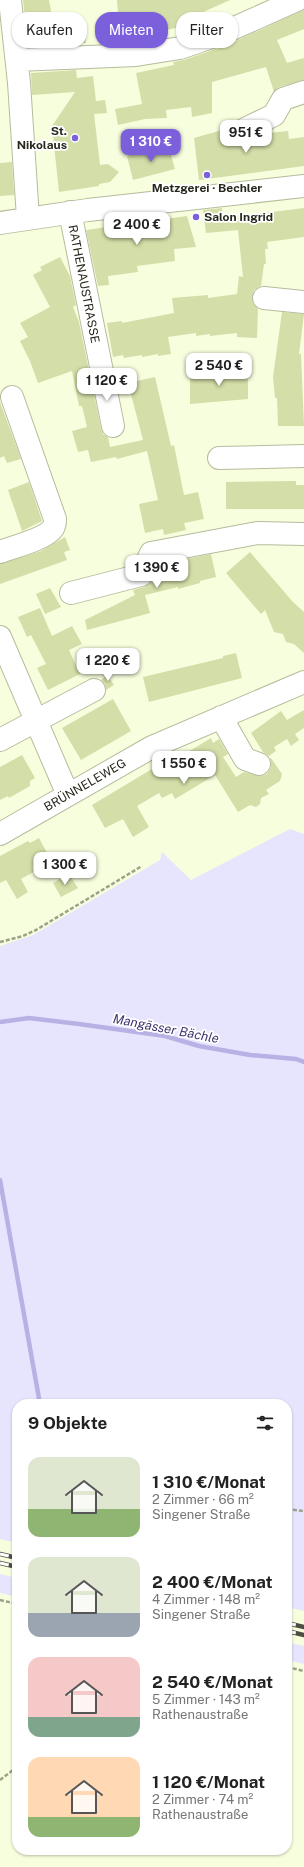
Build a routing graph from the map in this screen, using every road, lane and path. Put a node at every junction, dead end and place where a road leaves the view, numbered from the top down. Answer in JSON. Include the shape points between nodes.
{"nodes":[{"id":1,"x":10,"y":0,"type":"edge"},
{"id":2,"x":297,"y":0,"type":"edge"},
{"id":3,"x":17,"y":60,"type":"junction"},
{"id":4,"x":304,"y":92,"type":"edge"},
{"id":5,"x":245,"y":129,"type":"dead end"},
{"id":6,"x":304,"y":186,"type":"edge"},
{"id":7,"x":70,"y":212,"type":"junction"},
{"id":8,"x":28,"y":218,"type":"junction"},
{"id":9,"x":0,"y":223,"type":"edge"},
{"id":10,"x":264,"y":298,"type":"dead end"},
{"id":11,"x":304,"y":302,"type":"edge"},
{"id":12,"x":12,"y":397,"type":"dead end"},
{"id":13,"x":113,"y":426,"type":"dead end"},
{"id":14,"x":304,"y":456,"type":"edge"},
{"id":15,"x":219,"y":458,"type":"dead end"},
{"id":16,"x":304,"y":534,"type":"edge"},
{"id":17,"x":0,"y":552,"type":"edge"},
{"id":18,"x":71,"y":593,"type":"dead end"},
{"id":19,"x":0,"y":637,"type":"edge"},
{"id":20,"x":304,"y":682,"type":"edge"},
{"id":21,"x":94,"y":690,"type":"dead end"},
{"id":22,"x":221,"y":717,"type":"junction"},
{"id":23,"x":36,"y":720,"type":"junction"},
{"id":24,"x":0,"y":740,"type":"edge"},
{"id":25,"x":259,"y":764,"type":"dead end"},
{"id":26,"x":68,"y":795,"type":"junction"},
{"id":27,"x":0,"y":834,"type":"edge"},
{"id":28,"x":142,"y":866,"type":"dead end"},
{"id":29,"x":0,"y":942,"type":"edge"},
{"id":30,"x":292,"y":1510,"type":"edge"},
{"id":31,"x":304,"y":1511,"type":"edge"},
{"id":32,"x":0,"y":1600,"type":"edge"},
{"id":33,"x":12,"y":1603,"type":"edge"},
{"id":34,"x":292,"y":1668,"type":"edge"},
{"id":35,"x":304,"y":1671,"type":"edge"},
{"id":36,"x":12,"y":1771,"type":"edge"},
{"id":37,"x":0,"y":1780,"type":"edge"}],
"edges":[{"from":1,"to":3,"type":"street"},
{"from":2,"to":3,"type":"street","via":[[223,33],[180,48],[136,55]]},
{"from":3,"to":8,"type":"street"},
{"from":4,"to":5,"type":"street","via":[[283,98],[274,115]]},
{"from":6,"to":7,"type":"street"},
{"from":7,"to":8,"type":"street"},
{"from":7,"to":13,"type":"street","name":"RATHENAUSTRASSE"},
{"from":8,"to":9,"type":"street"},
{"from":10,"to":11,"type":"street"},
{"from":12,"to":17,"type":"street","via":[[55,524],[48,533]]},
{"from":14,"to":15,"type":"street"},
{"from":16,"to":18,"type":"street","via":[[257,533],[151,553],[141,575]]},
{"from":19,"to":23,"type":"street"},
{"from":20,"to":22,"type":"street","name":"BRÜNNELEWEG"},
{"from":21,"to":23,"type":"street"},
{"from":22,"to":25,"type":"street","via":[[245,759]]},
{"from":22,"to":26,"type":"street","name":"BRÜNNELEWEG","via":[[152,747]]},
{"from":23,"to":24,"type":"street"},
{"from":23,"to":26,"type":"street"},
{"from":26,"to":27,"type":"street","name":"BRÜNNELEWEG"},
{"from":28,"to":29,"type":"path","via":[[36,930]]},
{"from":30,"to":31,"type":"path"},
{"from":32,"to":33,"type":"path"},
{"from":34,"to":35,"type":"path"},
{"from":36,"to":37,"type":"path"}]}
